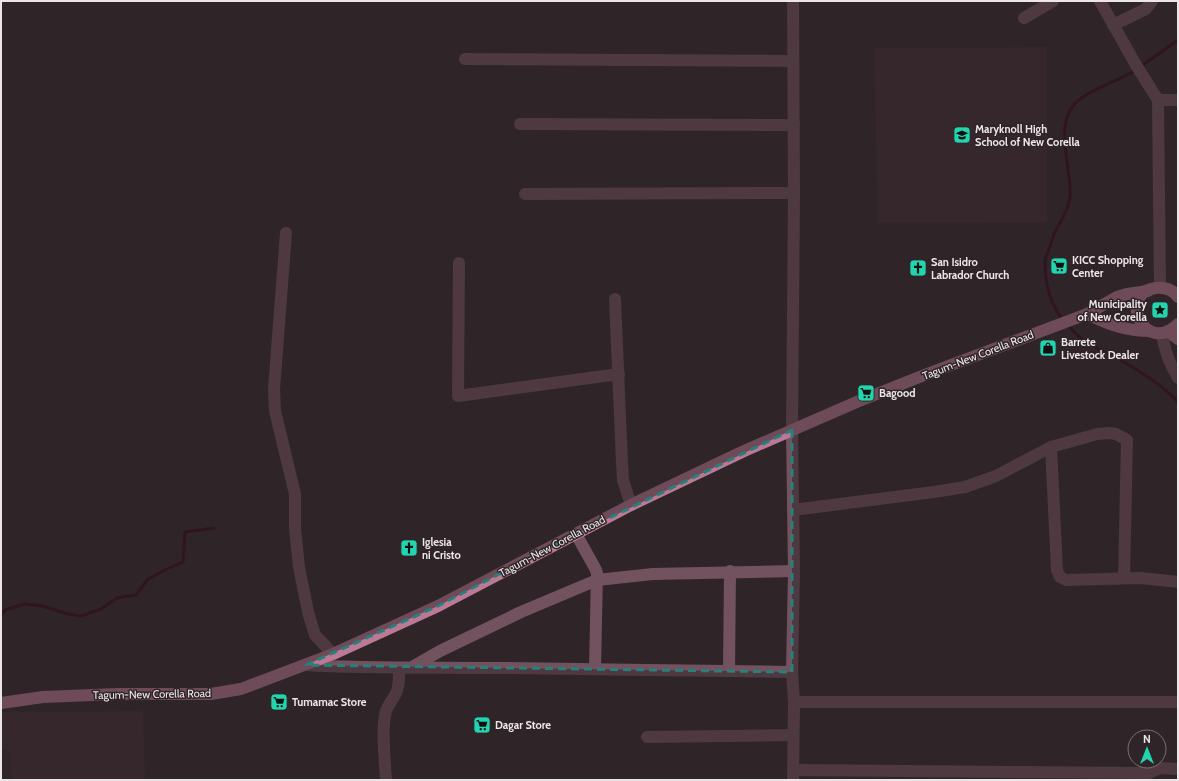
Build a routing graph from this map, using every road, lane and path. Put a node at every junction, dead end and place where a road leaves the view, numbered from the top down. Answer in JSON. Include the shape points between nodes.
{"nodes":[{"id":1,"x":793,"y":1,"type":"edge"},
{"id":2,"x":1053,"y":1,"type":"edge"},
{"id":3,"x":1100,"y":1,"type":"edge"},
{"id":4,"x":1152,"y":1,"type":"edge"},
{"id":5,"x":1024,"y":18,"type":"dead end"},
{"id":6,"x":1113,"y":25,"type":"junction"},
{"id":7,"x":465,"y":59,"type":"dead end"},
{"id":8,"x":793,"y":61,"type":"junction"},
{"id":9,"x":1158,"y":100,"type":"junction"},
{"id":10,"x":1178,"y":100,"type":"edge"},
{"id":11,"x":520,"y":124,"type":"dead end"},
{"id":12,"x":794,"y":125,"type":"junction"},
{"id":13,"x":794,"y":193,"type":"junction"},
{"id":14,"x":524,"y":194,"type":"dead end"},
{"id":15,"x":286,"y":233,"type":"dead end"},
{"id":16,"x":459,"y":263,"type":"dead end"},
{"id":17,"x":1178,"y":284,"type":"edge"},
{"id":18,"x":1158,"y":289,"type":"junction"},
{"id":19,"x":1178,"y":298,"type":"edge"},
{"id":20,"x":614,"y":299,"type":"dead end"},
{"id":21,"x":1086,"y":314,"type":"junction"},
{"id":22,"x":1178,"y":324,"type":"edge"},
{"id":23,"x":1150,"y":331,"type":"junction"},
{"id":24,"x":1165,"y":332,"type":"junction"},
{"id":25,"x":1178,"y":339,"type":"edge"},
{"id":26,"x":619,"y":374,"type":"junction"},
{"id":27,"x":1178,"y":378,"type":"edge"},
{"id":28,"x":792,"y":430,"type":"junction"},
{"id":29,"x":1051,"y":448,"type":"junction"},
{"id":30,"x":631,"y":505,"type":"junction"},
{"id":31,"x":793,"y":510,"type":"junction"},
{"id":32,"x":576,"y":534,"type":"junction"},
{"id":33,"x":730,"y":571,"type":"junction"},
{"id":34,"x":794,"y":571,"type":"junction"},
{"id":35,"x":1124,"y":578,"type":"junction"},
{"id":36,"x":597,"y":580,"type":"junction"},
{"id":37,"x":1178,"y":582,"type":"edge"},
{"id":38,"x":333,"y":654,"type":"junction"},
{"id":39,"x":306,"y":665,"type":"junction"},
{"id":40,"x":413,"y":667,"type":"junction"},
{"id":41,"x":399,"y":668,"type":"junction"},
{"id":42,"x":595,"y":669,"type":"junction"},
{"id":43,"x":729,"y":671,"type":"junction"},
{"id":44,"x":792,"y":672,"type":"junction"},
{"id":45,"x":794,"y":702,"type":"junction"},
{"id":46,"x":1178,"y":702,"type":"edge"},
{"id":47,"x":1,"y":703,"type":"edge"},
{"id":48,"x":793,"y":735,"type":"junction"},
{"id":49,"x":646,"y":737,"type":"dead end"},
{"id":50,"x":1178,"y":769,"type":"edge"},
{"id":51,"x":793,"y":775,"type":"edge"},
{"id":52,"x":386,"y":780,"type":"edge"}],
"edges":[{"from":1,"to":8,"type":"street"},
{"from":2,"to":5,"type":"street"},
{"from":3,"to":6,"type":"street"},
{"from":4,"to":6,"type":"street","via":[[1146,9]]},
{"from":6,"to":9,"type":"street"},
{"from":7,"to":8,"type":"street"},
{"from":8,"to":12,"type":"street"},
{"from":9,"to":10,"type":"street"},
{"from":9,"to":18,"type":"street"},
{"from":11,"to":12,"type":"street"},
{"from":12,"to":13,"type":"street"},
{"from":13,"to":14,"type":"street"},
{"from":13,"to":28,"type":"street"},
{"from":15,"to":38,"type":"street","via":[[274,389],[275,411],[295,494],[299,567],[311,625],[315,635]]},
{"from":16,"to":26,"type":"street","via":[[458,396]]},
{"from":17,"to":18,"type":"main road","name":"Tagum-New Corella Road"},
{"from":18,"to":19,"type":"main road","via":[[1172,291]]},
{"from":18,"to":21,"type":"main road","name":"Tagum-New Corella Road","via":[[1127,294]]},
{"from":18,"to":23,"type":"main road","via":[[1139,299],[1136,311],[1140,323]]},
{"from":20,"to":26,"type":"street"},
{"from":21,"to":23,"type":"main road","via":[[1116,327]]},
{"from":21,"to":28,"type":"main road","name":"Tagum-New Corella Road","via":[[927,374]]},
{"from":22,"to":24,"type":"main road"},
{"from":23,"to":24,"type":"main road"},
{"from":24,"to":25,"type":"main road"},
{"from":24,"to":27,"type":"street","via":[[1163,345]]},
{"from":26,"to":30,"type":"street","via":[[623,480]]},
{"from":28,"to":30,"type":"main road","name":"Tagum-New Corella Road"},
{"from":28,"to":31,"type":"street"},
{"from":29,"to":31,"type":"street","via":[[996,476],[965,487]]},
{"from":29,"to":35,"type":"street","via":[[1060,577],[1066,580]]},
{"from":29,"to":35,"type":"street","via":[[1097,434],[1116,434],[1126,440]]},
{"from":30,"to":32,"type":"main road","name":"Tagum-New Corella Road"},
{"from":31,"to":34,"type":"street"},
{"from":32,"to":36,"type":"street","via":[[596,568]]},
{"from":32,"to":38,"type":"main road","name":"Tagum-New Corella Road","via":[[438,606]]},
{"from":33,"to":34,"type":"street"},
{"from":33,"to":36,"type":"street","via":[[653,574]]},
{"from":33,"to":43,"type":"street"},
{"from":34,"to":44,"type":"street"},
{"from":35,"to":37,"type":"street"},
{"from":36,"to":40,"type":"street","via":[[521,612],[440,651]]},
{"from":36,"to":42,"type":"street"},
{"from":38,"to":39,"type":"main road","name":"Tagum-New Corella Road"},
{"from":39,"to":41,"type":"street"},
{"from":39,"to":47,"type":"main road","name":"Tagum-New Corella Road","via":[[241,689],[211,694],[96,694],[43,697]]},
{"from":40,"to":41,"type":"street"},
{"from":40,"to":42,"type":"street"},
{"from":41,"to":52,"type":"street","via":[[399,686],[384,720]]},
{"from":42,"to":43,"type":"street"},
{"from":43,"to":44,"type":"street"},
{"from":44,"to":45,"type":"street"},
{"from":45,"to":46,"type":"street"},
{"from":45,"to":48,"type":"street"},
{"from":48,"to":49,"type":"street"},
{"from":48,"to":51,"type":"street"},
{"from":50,"to":51,"type":"street","via":[[1160,768],[1149,773]]}]}
